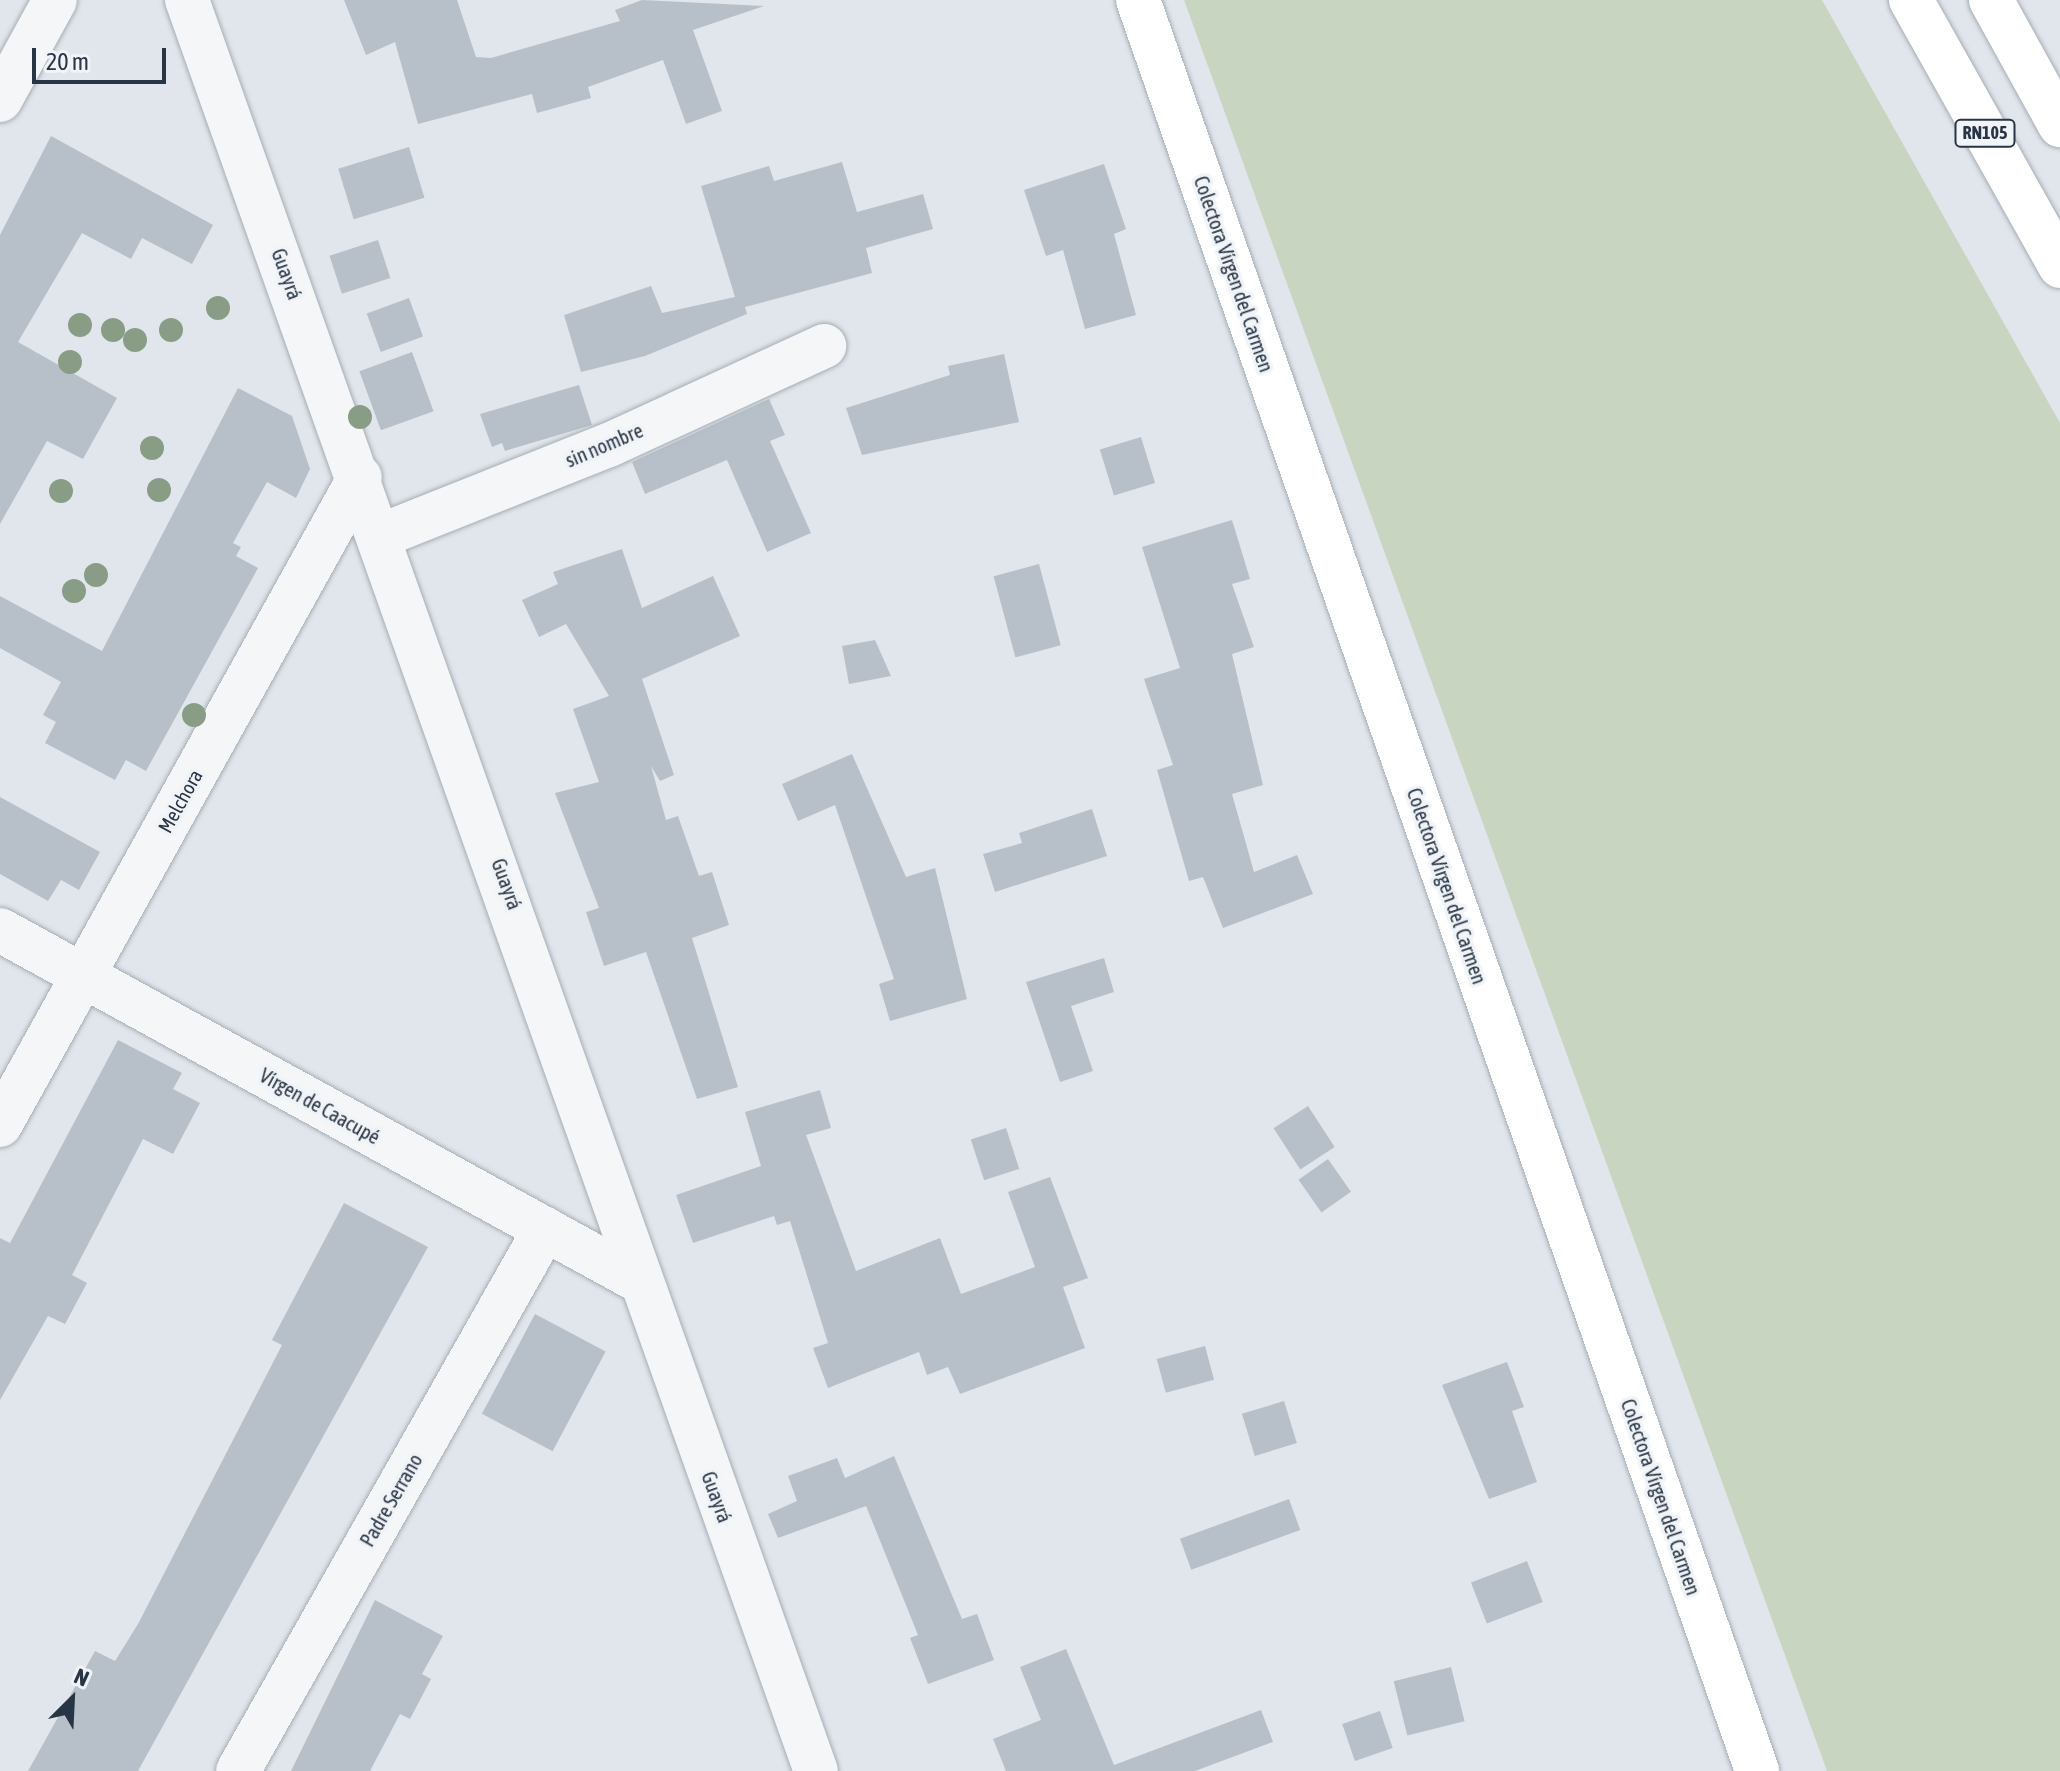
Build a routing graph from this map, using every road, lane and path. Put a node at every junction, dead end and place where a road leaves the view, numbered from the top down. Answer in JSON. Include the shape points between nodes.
{"nodes":[{"id":1,"x":55,"y":0,"type":"edge"},
{"id":2,"x":187,"y":0,"type":"edge"},
{"id":3,"x":1138,"y":0,"type":"edge"},
{"id":4,"x":1911,"y":0,"type":"edge"},
{"id":5,"x":1991,"y":0,"type":"edge"},
{"id":6,"x":0,"y":100,"type":"edge"},
{"id":7,"x":2060,"y":125,"type":"edge"},
{"id":8,"x":2060,"y":266,"type":"edge"},
{"id":9,"x":824,"y":346,"type":"dead end"},
{"id":10,"x":360,"y":477,"type":"junction"},
{"id":11,"x":380,"y":536,"type":"junction"},
{"id":12,"x":0,"y":930,"type":"edge"},
{"id":13,"x":83,"y":976,"type":"junction"},
{"id":14,"x":0,"y":1125,"type":"edge"},
{"id":15,"x":545,"y":1229,"type":"junction"},
{"id":16,"x":641,"y":1282,"type":"junction"},
{"id":17,"x":800,"y":1759,"type":"edge"},
{"id":18,"x":238,"y":1771,"type":"edge"},
{"id":19,"x":1757,"y":1771,"type":"edge"}],
"edges":[{"from":1,"to":6,"type":"street"},
{"from":2,"to":10,"type":"street","name":"Guayrá"},
{"from":3,"to":19,"type":"main road","name":"Colectora Vírgen del Carmen"},
{"from":4,"to":8,"type":"main road","number":"RN105"},
{"from":5,"to":7,"type":"main road"},
{"from":9,"to":11,"type":"street","name":"sin nombre","via":[[609,445]]},
{"from":10,"to":11,"type":"street","name":"Guayrá"},
{"from":10,"to":13,"type":"street","name":"Melchora"},
{"from":11,"to":16,"type":"street","name":"Guayrá"},
{"from":12,"to":13,"type":"street","name":"Vírgen de Caacupé"},
{"from":13,"to":14,"type":"street","name":"Melchora"},
{"from":13,"to":15,"type":"street","name":"Vírgen de Caacupé"},
{"from":15,"to":16,"type":"street","name":"Vírgen de Caacupé"},
{"from":15,"to":18,"type":"street","name":"Padre Serrano"},
{"from":16,"to":17,"type":"street","name":"Guayrá"}]}
